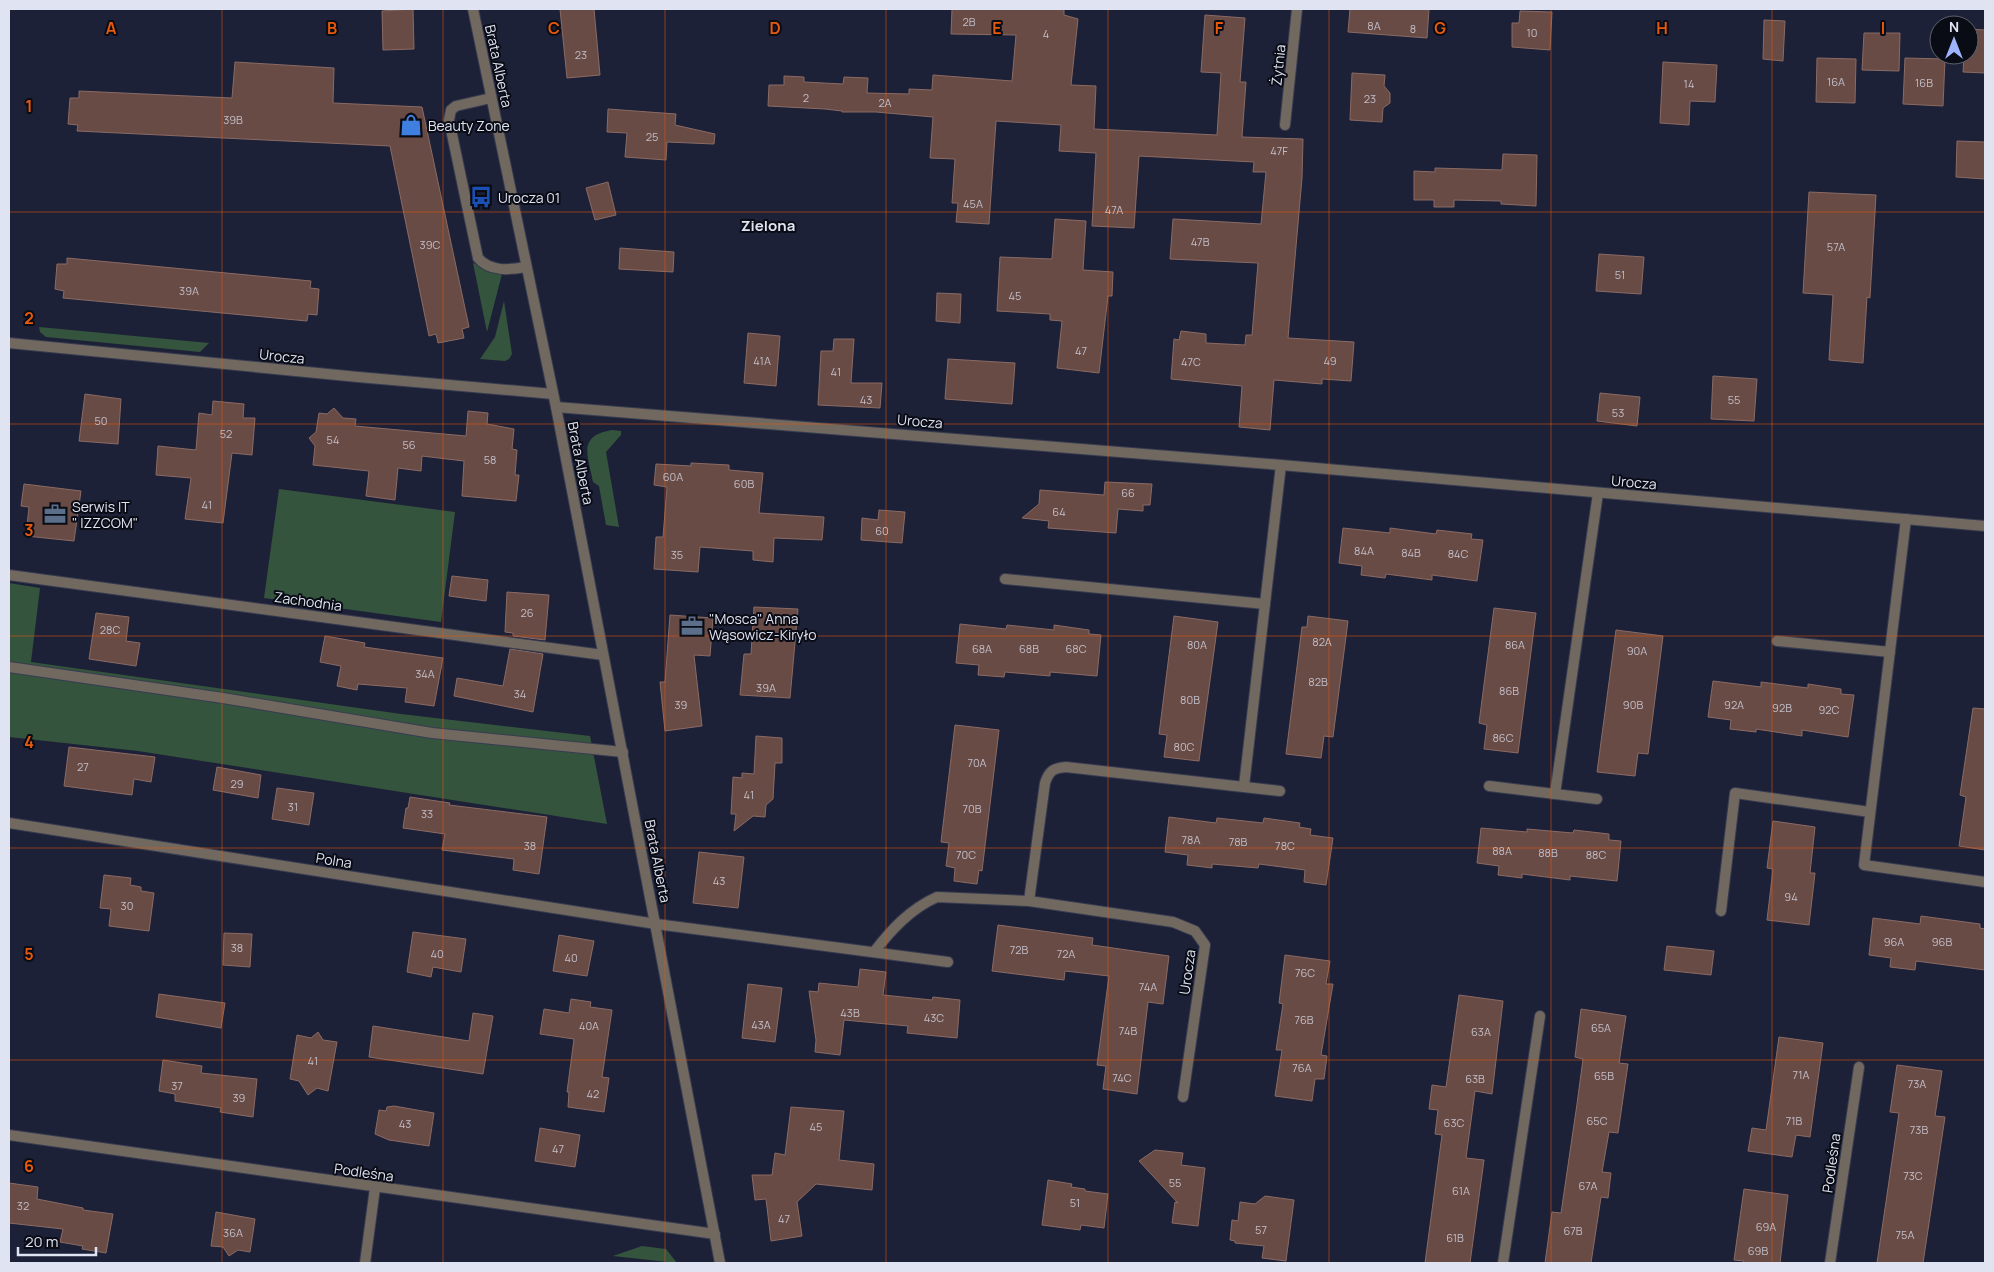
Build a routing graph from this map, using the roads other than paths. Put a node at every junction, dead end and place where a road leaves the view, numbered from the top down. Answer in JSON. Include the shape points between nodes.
{"nodes":[{"id":1,"x":473,"y":9,"type":"edge"},
{"id":2,"x":1297,"y":9,"type":"edge"},
{"id":3,"x":491,"y":98,"type":"junction"},
{"id":4,"x":1285,"y":125,"type":"dead end"},
{"id":5,"x":526,"y":266,"type":"junction"},
{"id":6,"x":9,"y":343,"type":"edge"},
{"id":7,"x":553,"y":394,"type":"junction"},
{"id":8,"x":556,"y":407,"type":"junction"},
{"id":9,"x":1281,"y":465,"type":"junction"},
{"id":10,"x":1598,"y":493,"type":"junction"},
{"id":11,"x":1906,"y":519,"type":"junction"},
{"id":12,"x":1985,"y":526,"type":"edge"},
{"id":13,"x":9,"y":575,"type":"edge"},
{"id":14,"x":1005,"y":579,"type":"dead end"},
{"id":15,"x":1265,"y":604,"type":"junction"},
{"id":16,"x":1777,"y":641,"type":"dead end"},
{"id":17,"x":1890,"y":652,"type":"junction"},
{"id":18,"x":603,"y":655,"type":"junction"},
{"id":19,"x":9,"y":667,"type":"edge"},
{"id":20,"x":623,"y":752,"type":"junction"},
{"id":21,"x":1244,"y":786,"type":"junction"},
{"id":22,"x":1489,"y":786,"type":"dead end"},
{"id":23,"x":1280,"y":791,"type":"dead end"},
{"id":24,"x":1555,"y":794,"type":"junction"},
{"id":25,"x":1597,"y":798,"type":"dead end"},
{"id":26,"x":1870,"y":812,"type":"junction"},
{"id":27,"x":9,"y":823,"type":"edge"},
{"id":28,"x":1985,"y":882,"type":"edge"},
{"id":29,"x":1029,"y":901,"type":"junction"},
{"id":30,"x":1721,"y":911,"type":"dead end"},
{"id":31,"x":656,"y":924,"type":"junction"},
{"id":32,"x":874,"y":952,"type":"junction"},
{"id":33,"x":948,"y":962,"type":"dead end"},
{"id":34,"x":1540,"y":1016,"type":"dead end"},
{"id":35,"x":1859,"y":1067,"type":"dead end"},
{"id":36,"x":1183,"y":1097,"type":"dead end"},
{"id":37,"x":9,"y":1135,"type":"edge"},
{"id":38,"x":375,"y":1188,"type":"junction"},
{"id":39,"x":715,"y":1234,"type":"junction"},
{"id":40,"x":366,"y":1263,"type":"edge"},
{"id":41,"x":720,"y":1263,"type":"edge"},
{"id":42,"x":1503,"y":1263,"type":"edge"},
{"id":43,"x":1830,"y":1263,"type":"edge"}],
"edges":[{"from":1,"to":3,"type":"street","name":"Brata Alberta"},
{"from":2,"to":4,"type":"street","name":"Żytnia"},
{"from":3,"to":5,"type":"street","name":"Brata Alberta"},
{"from":3,"to":5,"type":"street","via":[[456,106],[451,110],[449,120],[478,258],[501,270]]},
{"from":5,"to":7,"type":"street","name":"Brata Alberta"},
{"from":6,"to":7,"type":"street","name":"Urocza"},
{"from":7,"to":8,"type":"street","name":"Brata Alberta"},
{"from":8,"to":9,"type":"street","name":"Urocza"},
{"from":8,"to":18,"type":"street","name":"Brata Alberta"},
{"from":9,"to":10,"type":"street","name":"Urocza"},
{"from":9,"to":15,"type":"street"},
{"from":10,"to":11,"type":"street","name":"Urocza"},
{"from":10,"to":24,"type":"street"},
{"from":11,"to":12,"type":"street","name":"Urocza"},
{"from":11,"to":17,"type":"street"},
{"from":13,"to":18,"type":"street","name":"Zachodnia"},
{"from":14,"to":15,"type":"street"},
{"from":15,"to":21,"type":"street"},
{"from":16,"to":17,"type":"street"},
{"from":17,"to":26,"type":"street"},
{"from":18,"to":20,"type":"street","name":"Brata Alberta"},
{"from":19,"to":20,"type":"street","via":[[432,733]]},
{"from":20,"to":31,"type":"street","name":"Brata Alberta"},
{"from":21,"to":23,"type":"street"},
{"from":21,"to":29,"type":"street","via":[[1056,768],[1045,783]]},
{"from":22,"to":24,"type":"street"},
{"from":24,"to":25,"type":"street"},
{"from":26,"to":28,"type":"street","via":[[1864,864]]},
{"from":26,"to":30,"type":"street","via":[[1735,793]]},
{"from":27,"to":31,"type":"street","name":"Polna"},
{"from":29,"to":32,"type":"street","name":"Urocza","via":[[937,897],[911,912]]},
{"from":29,"to":36,"type":"street","name":"Urocza","via":[[1173,922],[1195,931],[1205,945]]},
{"from":31,"to":32,"type":"street","name":"Brata Alberta"},
{"from":31,"to":39,"type":"street","name":"Brata Alberta"},
{"from":32,"to":33,"type":"street","name":"Brata Alberta"},
{"from":34,"to":42,"type":"street"},
{"from":35,"to":43,"type":"street","name":"Podleśna"},
{"from":37,"to":38,"type":"street","name":"Podleśna"},
{"from":38,"to":39,"type":"street","name":"Podleśna"},
{"from":38,"to":40,"type":"street"},
{"from":39,"to":41,"type":"street","name":"Brata Alberta"}]}
